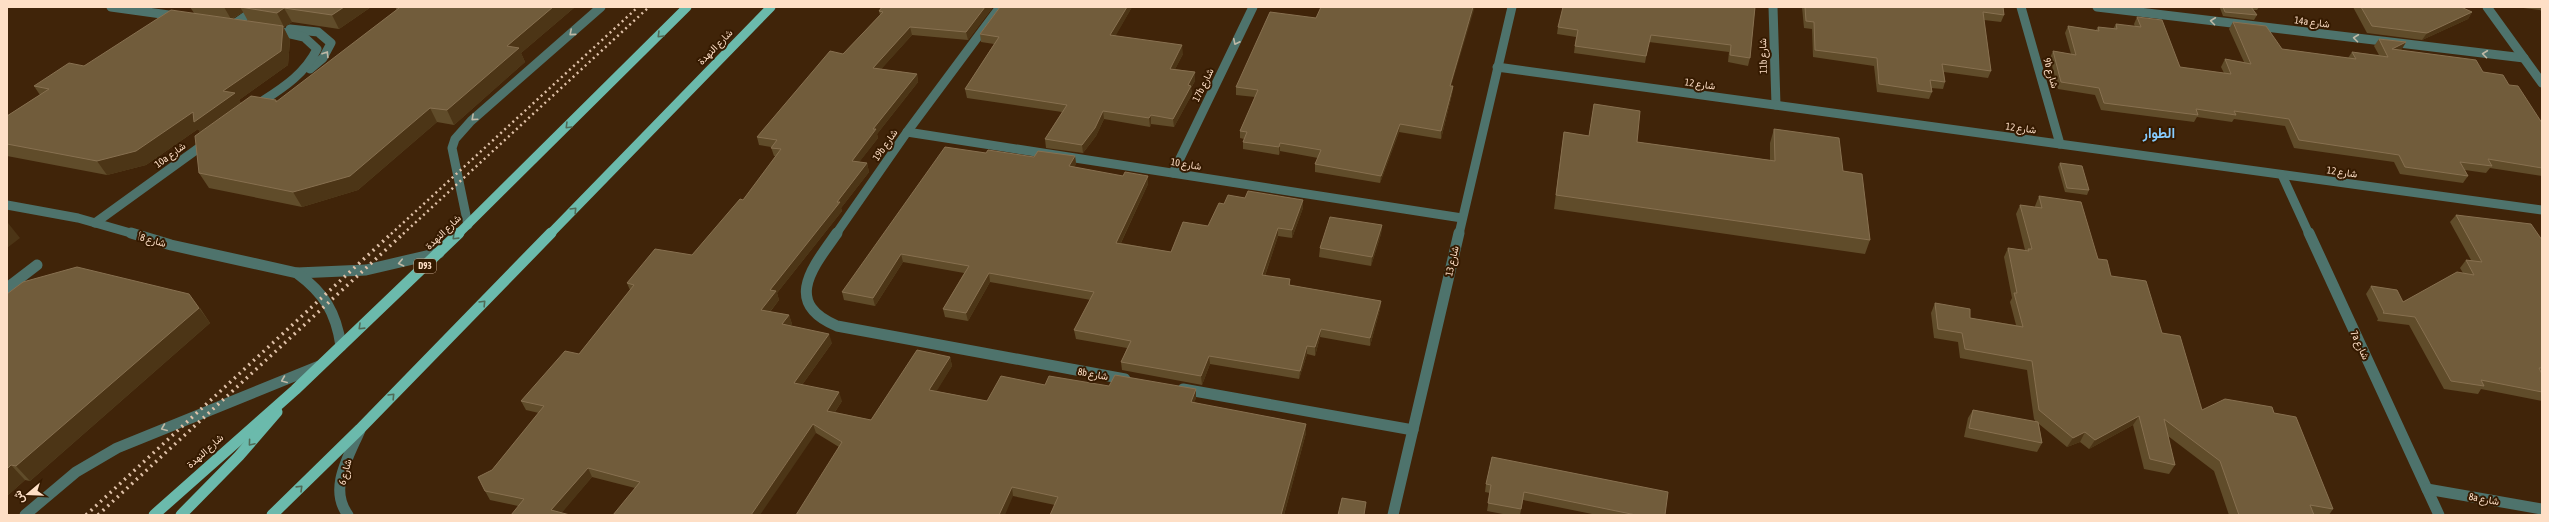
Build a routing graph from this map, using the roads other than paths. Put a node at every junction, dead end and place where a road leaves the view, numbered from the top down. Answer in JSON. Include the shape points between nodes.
{"nodes":[{"id":1,"x":111,"y":7,"type":"edge"},
{"id":2,"x":259,"y":7,"type":"edge"},
{"id":3,"x":601,"y":7,"type":"edge"},
{"id":4,"x":688,"y":7,"type":"edge"},
{"id":5,"x":771,"y":7,"type":"edge"},
{"id":6,"x":1000,"y":7,"type":"edge"},
{"id":7,"x":1253,"y":7,"type":"edge"},
{"id":8,"x":1512,"y":7,"type":"edge"},
{"id":9,"x":1773,"y":7,"type":"edge"},
{"id":10,"x":2021,"y":7,"type":"edge"},
{"id":11,"x":2097,"y":7,"type":"edge"},
{"id":12,"x":2487,"y":7,"type":"edge"},
{"id":13,"x":188,"y":18,"type":"edge"},
{"id":14,"x":247,"y":27,"type":"edge"},
{"id":15,"x":2524,"y":58,"type":"junction"},
{"id":16,"x":1497,"y":67,"type":"junction"},
{"id":17,"x":296,"y":76,"type":"junction"},
{"id":18,"x":2542,"y":83,"type":"edge"},
{"id":19,"x":1776,"y":105,"type":"junction"},
{"id":20,"x":244,"y":114,"type":"edge"},
{"id":21,"x":907,"y":132,"type":"junction"},
{"id":22,"x":212,"y":138,"type":"edge"},
{"id":23,"x":2060,"y":144,"type":"junction"},
{"id":24,"x":1172,"y":173,"type":"junction"},
{"id":25,"x":2282,"y":175,"type":"junction"},
{"id":26,"x":7,"y":206,"type":"edge"},
{"id":27,"x":2542,"y":210,"type":"edge"},
{"id":28,"x":1462,"y":218,"type":"junction"},
{"id":29,"x":96,"y":223,"type":"junction"},
{"id":30,"x":468,"y":225,"type":"junction"},
{"id":31,"x":439,"y":253,"type":"junction"},
{"id":32,"x":37,"y":265,"type":"dead end"},
{"id":33,"x":297,"y":273,"type":"junction"},
{"id":34,"x":7,"y":288,"type":"edge"},
{"id":35,"x":806,"y":302,"type":"joint"},
{"id":36,"x":341,"y":346,"type":"junction"},
{"id":37,"x":321,"y":365,"type":"junction"},
{"id":38,"x":1137,"y":382,"type":"edge"},
{"id":39,"x":1169,"y":387,"type":"edge"},
{"id":40,"x":293,"y":392,"type":"junction"},
{"id":41,"x":360,"y":430,"type":"junction"},
{"id":42,"x":1413,"y":430,"type":"junction"},
{"id":43,"x":2427,"y":489,"type":"junction"},
{"id":44,"x":2542,"y":509,"type":"edge"},
{"id":45,"x":25,"y":515,"type":"edge"},
{"id":46,"x":154,"y":515,"type":"edge"},
{"id":47,"x":181,"y":515,"type":"edge"},
{"id":48,"x":272,"y":515,"type":"edge"},
{"id":49,"x":348,"y":515,"type":"edge"},
{"id":50,"x":1393,"y":515,"type":"edge"},
{"id":51,"x":2439,"y":515,"type":"edge"}],
"edges":[{"from":1,"to":13,"type":"street"},
{"from":2,"to":14,"type":"street","via":[[230,24]]},
{"from":3,"to":30,"type":"street","one_way":true,"via":[[471,121],[455,139],[453,157]]},
{"from":4,"to":30,"type":"main road","name":"شارع النهدة","number":"D93","one_way":true},
{"from":41,"to":5,"type":"main road","name":"شارع النهدة","one_way":true},
{"from":6,"to":21,"type":"street","name":"19b شارع"},
{"from":7,"to":24,"type":"street","name":"17b شارع","one_way":true},
{"from":8,"to":16,"type":"street","name":"شارع 13"},
{"from":9,"to":19,"type":"street","name":"11b شارع"},
{"from":10,"to":23,"type":"street","name":"9b شارع"},
{"from":15,"to":11,"type":"street","name":"14a شارع","one_way":true},
{"from":12,"to":15,"type":"street"},
{"from":15,"to":18,"type":"street"},
{"from":16,"to":19,"type":"street","name":"شارع 12"},
{"from":16,"to":28,"type":"street","name":"شارع 13"},
{"from":17,"to":17,"type":"street","one_way":true,"via":[[322,60],[331,43],[327,36],[319,31],[270,30],[307,37],[314,42],[317,49],[314,58]]},
{"from":17,"to":20,"type":"street"},
{"from":19,"to":23,"type":"street","name":"شارع 12"},
{"from":21,"to":24,"type":"street","name":"شارع 10"},
{"from":21,"to":35,"type":"street","name":"19b شارع","via":[[813,267],[804,292]]},
{"from":22,"to":29,"type":"street","name":"10a شارع"},
{"from":23,"to":25,"type":"street","name":"شارع 12"},
{"from":24,"to":28,"type":"street","name":"شارع 10"},
{"from":25,"to":27,"type":"street","name":"شارع 12"},
{"from":25,"to":43,"type":"street","name":"7a شارع"},
{"from":26,"to":29,"type":"street","name":"شارع 8أ"},
{"from":28,"to":42,"type":"street","name":"شارع 13"},
{"from":29,"to":33,"type":"street","name":"شارع 8أ","via":[[164,243]]},
{"from":30,"to":31,"type":"main road","name":"شارع النهدة","number":"D93","one_way":true},
{"from":31,"to":33,"type":"street","name":"شارع 8أ","one_way":true,"via":[[366,270]]},
{"from":31,"to":36,"type":"main road","name":"شارع النهدة","number":"D93","one_way":true},
{"from":32,"to":34,"type":"street"},
{"from":33,"to":36,"type":"street","name":"شارع 8أ","via":[[316,287],[331,303],[339,323]]},
{"from":35,"to":38,"type":"street","name":"8b شارع","via":[[812,313],[821,321],[837,326]]},
{"from":36,"to":37,"type":"main road","name":"شارع النهدة","number":"D93"},
{"from":37,"to":40,"type":"main road","name":"شارع النهدة","number":"D93"},
{"from":37,"to":45,"type":"street","one_way":true,"via":[[117,448],[76,472]]},
{"from":39,"to":42,"type":"street"},
{"from":40,"to":46,"type":"main road","name":"شارع النهدة","number":"D93","via":[[220,453]]},
{"from":40,"to":47,"type":"main road","one_way":true,"via":[[240,456]]},
{"from":48,"to":41,"type":"main road","name":"شارع النهدة","one_way":true},
{"from":41,"to":49,"type":"street","name":"شارع 6","via":[[346,462],[341,484],[340,502]]},
{"from":42,"to":50,"type":"street","name":"شارع 13"},
{"from":43,"to":44,"type":"street","name":"8a شارع"},
{"from":43,"to":51,"type":"street","name":"7a شارع"}]}
